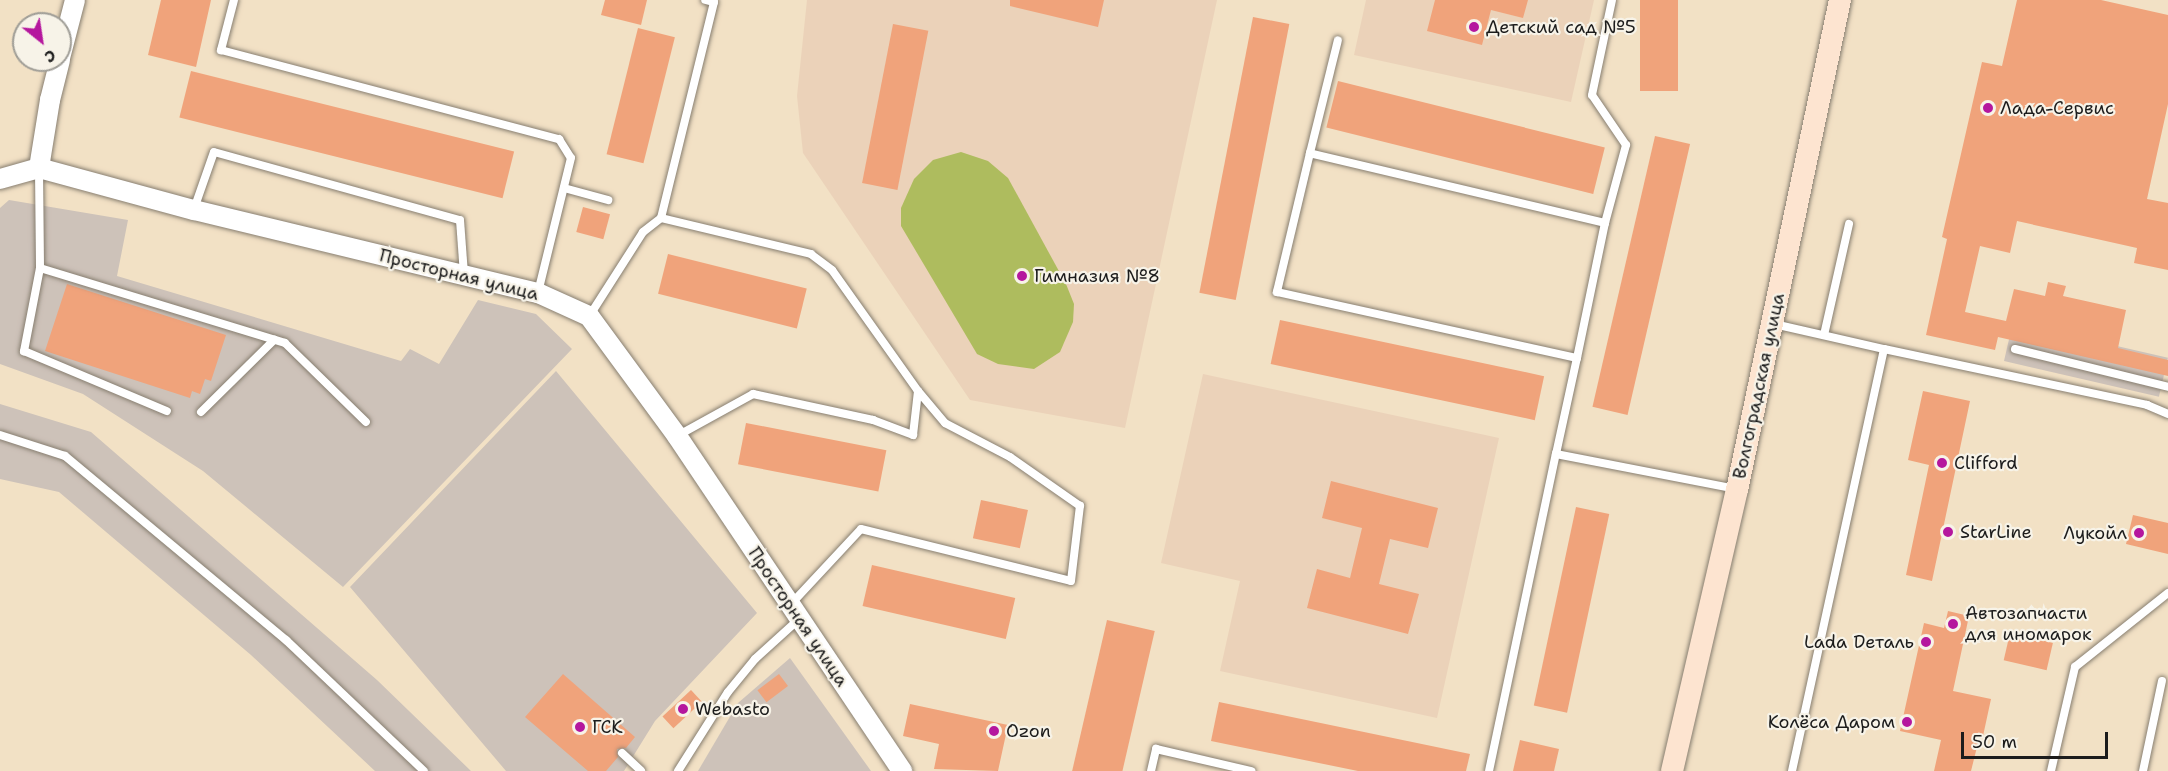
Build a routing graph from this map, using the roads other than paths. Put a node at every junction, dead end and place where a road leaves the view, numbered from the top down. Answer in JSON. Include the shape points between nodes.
{"nodes":[{"id":1,"x":234,"y":0,"type":"edge"},
{"id":2,"x":705,"y":0,"type":"edge"},
{"id":3,"x":1612,"y":0,"type":"edge"},
{"id":4,"x":1840,"y":0,"type":"edge"},
{"id":5,"x":1338,"y":40,"type":"dead end"},
{"id":6,"x":57,"y":72,"type":"edge"},
{"id":7,"x":1310,"y":153,"type":"junction"},
{"id":8,"x":39,"y":168,"type":"junction"},
{"id":9,"x":0,"y":179,"type":"edge"},
{"id":10,"x":564,"y":188,"type":"junction"},
{"id":11,"x":608,"y":200,"type":"dead end"},
{"id":12,"x":194,"y":210,"type":"junction"},
{"id":13,"x":661,"y":218,"type":"junction"},
{"id":14,"x":1605,"y":223,"type":"junction"},
{"id":15,"x":1849,"y":224,"type":"dead end"},
{"id":16,"x":40,"y":268,"type":"junction"},
{"id":17,"x":464,"y":275,"type":"junction"},
{"id":18,"x":538,"y":293,"type":"junction"},
{"id":19,"x":589,"y":316,"type":"junction"},
{"id":20,"x":1772,"y":324,"type":"junction"},
{"id":21,"x":1824,"y":336,"type":"junction"},
{"id":22,"x":274,"y":340,"type":"junction"},
{"id":23,"x":2015,"y":348,"type":"dead end"},
{"id":24,"x":1884,"y":349,"type":"junction"},
{"id":25,"x":1577,"y":358,"type":"junction"},
{"id":26,"x":2168,"y":387,"type":"edge"},
{"id":27,"x":918,"y":391,"type":"junction"},
{"id":28,"x":167,"y":411,"type":"dead end"},
{"id":29,"x":201,"y":412,"type":"dead end"},
{"id":30,"x":2168,"y":414,"type":"edge"},
{"id":31,"x":366,"y":422,"type":"dead end"},
{"id":32,"x":0,"y":435,"type":"edge"},
{"id":33,"x":677,"y":436,"type":"junction"},
{"id":34,"x":1556,"y":454,"type":"junction"},
{"id":35,"x":1737,"y":490,"type":"junction"},
{"id":36,"x":2168,"y":593,"type":"edge"},
{"id":37,"x":793,"y":613,"type":"junction"},
{"id":38,"x":2162,"y":681,"type":"dead end"},
{"id":39,"x":622,"y":753,"type":"dead end"},
{"id":40,"x":424,"y":771,"type":"edge"},
{"id":41,"x":641,"y":771,"type":"edge"},
{"id":42,"x":678,"y":771,"type":"edge"},
{"id":43,"x":902,"y":771,"type":"edge"},
{"id":44,"x":1151,"y":771,"type":"edge"},
{"id":45,"x":1251,"y":771,"type":"edge"},
{"id":46,"x":1489,"y":771,"type":"edge"},
{"id":47,"x":1672,"y":771,"type":"edge"},
{"id":48,"x":1792,"y":771,"type":"edge"},
{"id":49,"x":2051,"y":771,"type":"edge"},
{"id":50,"x":2143,"y":771,"type":"edge"}],
"edges":[{"from":1,"to":10,"type":"lane","via":[[221,51],[559,139],[572,158]]},
{"from":2,"to":13,"type":"lane","via":[[714,2]]},
{"from":3,"to":14,"type":"lane","via":[[1592,95],[1626,145]]},
{"from":4,"to":20,"type":"main road","name":"Волгоградская улица"},
{"from":5,"to":7,"type":"lane"},
{"from":6,"to":8,"type":"street"},
{"from":7,"to":14,"type":"lane"},
{"from":7,"to":25,"type":"lane","via":[[1277,292]]},
{"from":8,"to":9,"type":"street"},
{"from":8,"to":12,"type":"street","name":"Просторная улица"},
{"from":8,"to":16,"type":"lane"},
{"from":10,"to":11,"type":"lane"},
{"from":10,"to":18,"type":"lane"},
{"from":12,"to":17,"type":"street","name":"Просторная улица"},
{"from":12,"to":17,"type":"lane","via":[[214,152],[460,220]]},
{"from":13,"to":19,"type":"lane","via":[[643,232]]},
{"from":13,"to":27,"type":"lane","via":[[811,254],[832,270]]},
{"from":14,"to":25,"type":"lane"},
{"from":15,"to":21,"type":"lane"},
{"from":16,"to":22,"type":"lane"},
{"from":16,"to":28,"type":"lane","via":[[24,351]]},
{"from":17,"to":18,"type":"street","name":"Просторная улица"},
{"from":18,"to":19,"type":"street","name":"Просторная улица"},
{"from":19,"to":33,"type":"street","name":"Просторная улица"},
{"from":20,"to":21,"type":"lane"},
{"from":20,"to":35,"type":"main road","name":"Волгоградская улица"},
{"from":21,"to":24,"type":"lane"},
{"from":22,"to":29,"type":"lane"},
{"from":22,"to":31,"type":"lane","via":[[285,343]]},
{"from":23,"to":26,"type":"lane"},
{"from":24,"to":30,"type":"lane","via":[[2147,405]]},
{"from":24,"to":48,"type":"lane"},
{"from":25,"to":34,"type":"lane"},
{"from":27,"to":33,"type":"lane","via":[[913,435],[873,420],[753,394]]},
{"from":27,"to":37,"type":"lane","via":[[945,423],[1010,457],[1080,506],[1071,581],[861,529]]},
{"from":32,"to":40,"type":"lane","via":[[65,456],[286,640]]},
{"from":33,"to":37,"type":"street","name":"Просторная улица"},
{"from":34,"to":35,"type":"lane"},
{"from":34,"to":46,"type":"lane"},
{"from":35,"to":47,"type":"main road","name":"Волгоградская улица"},
{"from":36,"to":49,"type":"lane","via":[[2076,667]]},
{"from":37,"to":42,"type":"lane","via":[[728,692]]},
{"from":37,"to":43,"type":"street","name":"Просторная улица"},
{"from":38,"to":50,"type":"lane"},
{"from":39,"to":41,"type":"lane"},
{"from":44,"to":45,"type":"lane","via":[[1156,749]]}]}
